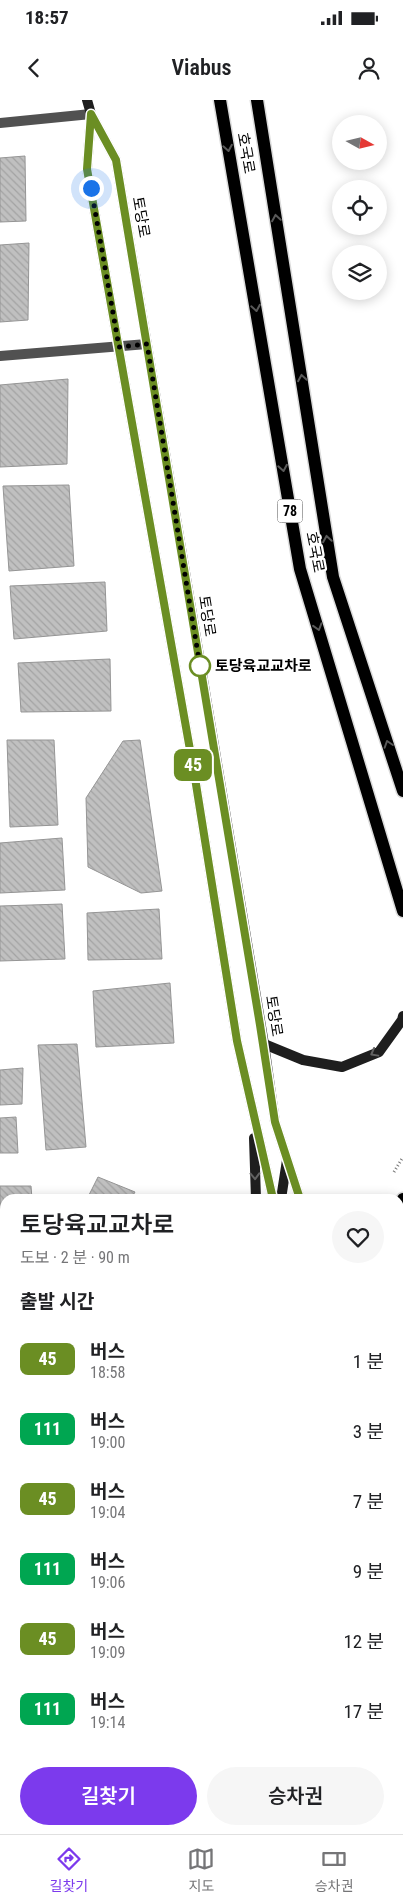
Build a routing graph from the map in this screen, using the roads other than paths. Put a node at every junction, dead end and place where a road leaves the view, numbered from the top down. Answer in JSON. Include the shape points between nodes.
{"nodes":[{"id":1,"x":87,"y":100,"type":"edge"},
{"id":2,"x":220,"y":100,"type":"edge"},
{"id":3,"x":257,"y":100,"type":"edge"},
{"id":4,"x":91,"y":114,"type":"junction"},
{"id":5,"x":0,"y":123,"type":"edge"},
{"id":6,"x":147,"y":344,"type":"junction"},
{"id":7,"x":119,"y":347,"type":"junction"},
{"id":8,"x":0,"y":356,"type":"edge"},
{"id":9,"x":403,"y":791,"type":"edge"},
{"id":10,"x":403,"y":911,"type":"edge"},
{"id":11,"x":403,"y":1016,"type":"edge"},
{"id":12,"x":264,"y":1044,"type":"junction"},
{"id":13,"x":253,"y":1118,"type":"junction"},
{"id":14,"x":287,"y":1157,"type":"junction"},
{"id":15,"x":255,"y":1194,"type":"edge"},
{"id":16,"x":272,"y":1194,"type":"edge"},
{"id":17,"x":282,"y":1194,"type":"edge"},
{"id":18,"x":298,"y":1194,"type":"edge"}],
"edges":[{"from":1,"to":4,"type":"main road","name":"토당로"},
{"from":2,"to":10,"type":"main road","name":"호국로","number":"78","one_way":true,"via":[[300,569]]},
{"from":9,"to":3,"type":"main road","name":"호국로","number":"78","one_way":true,"via":[[333,576]]},
{"from":4,"to":5,"type":"street"},
{"from":4,"to":6,"type":"main road","name":"토당로","via":[[116,160]]},
{"from":4,"to":7,"type":"main road","name":"토당로","via":[[87,169]]},
{"from":6,"to":7,"type":"street"},
{"from":6,"to":12,"type":"main road","name":"토당로"},
{"from":7,"to":8,"type":"street"},
{"from":7,"to":13,"type":"main road","name":"토당로","via":[[195,778],[237,1041]]},
{"from":11,"to":12,"type":"main road","one_way":true,"via":[[379,1052],[342,1067],[303,1060]]},
{"from":12,"to":14,"type":"main road","name":"토당로","via":[[275,1122]]},
{"from":13,"to":15,"type":"main road","name":"토당로","one_way":true},
{"from":13,"to":16,"type":"main road","name":"토당로"},
{"from":14,"to":17,"type":"main road","name":"토당로"},
{"from":14,"to":18,"type":"main road","name":"토당로"}]}
